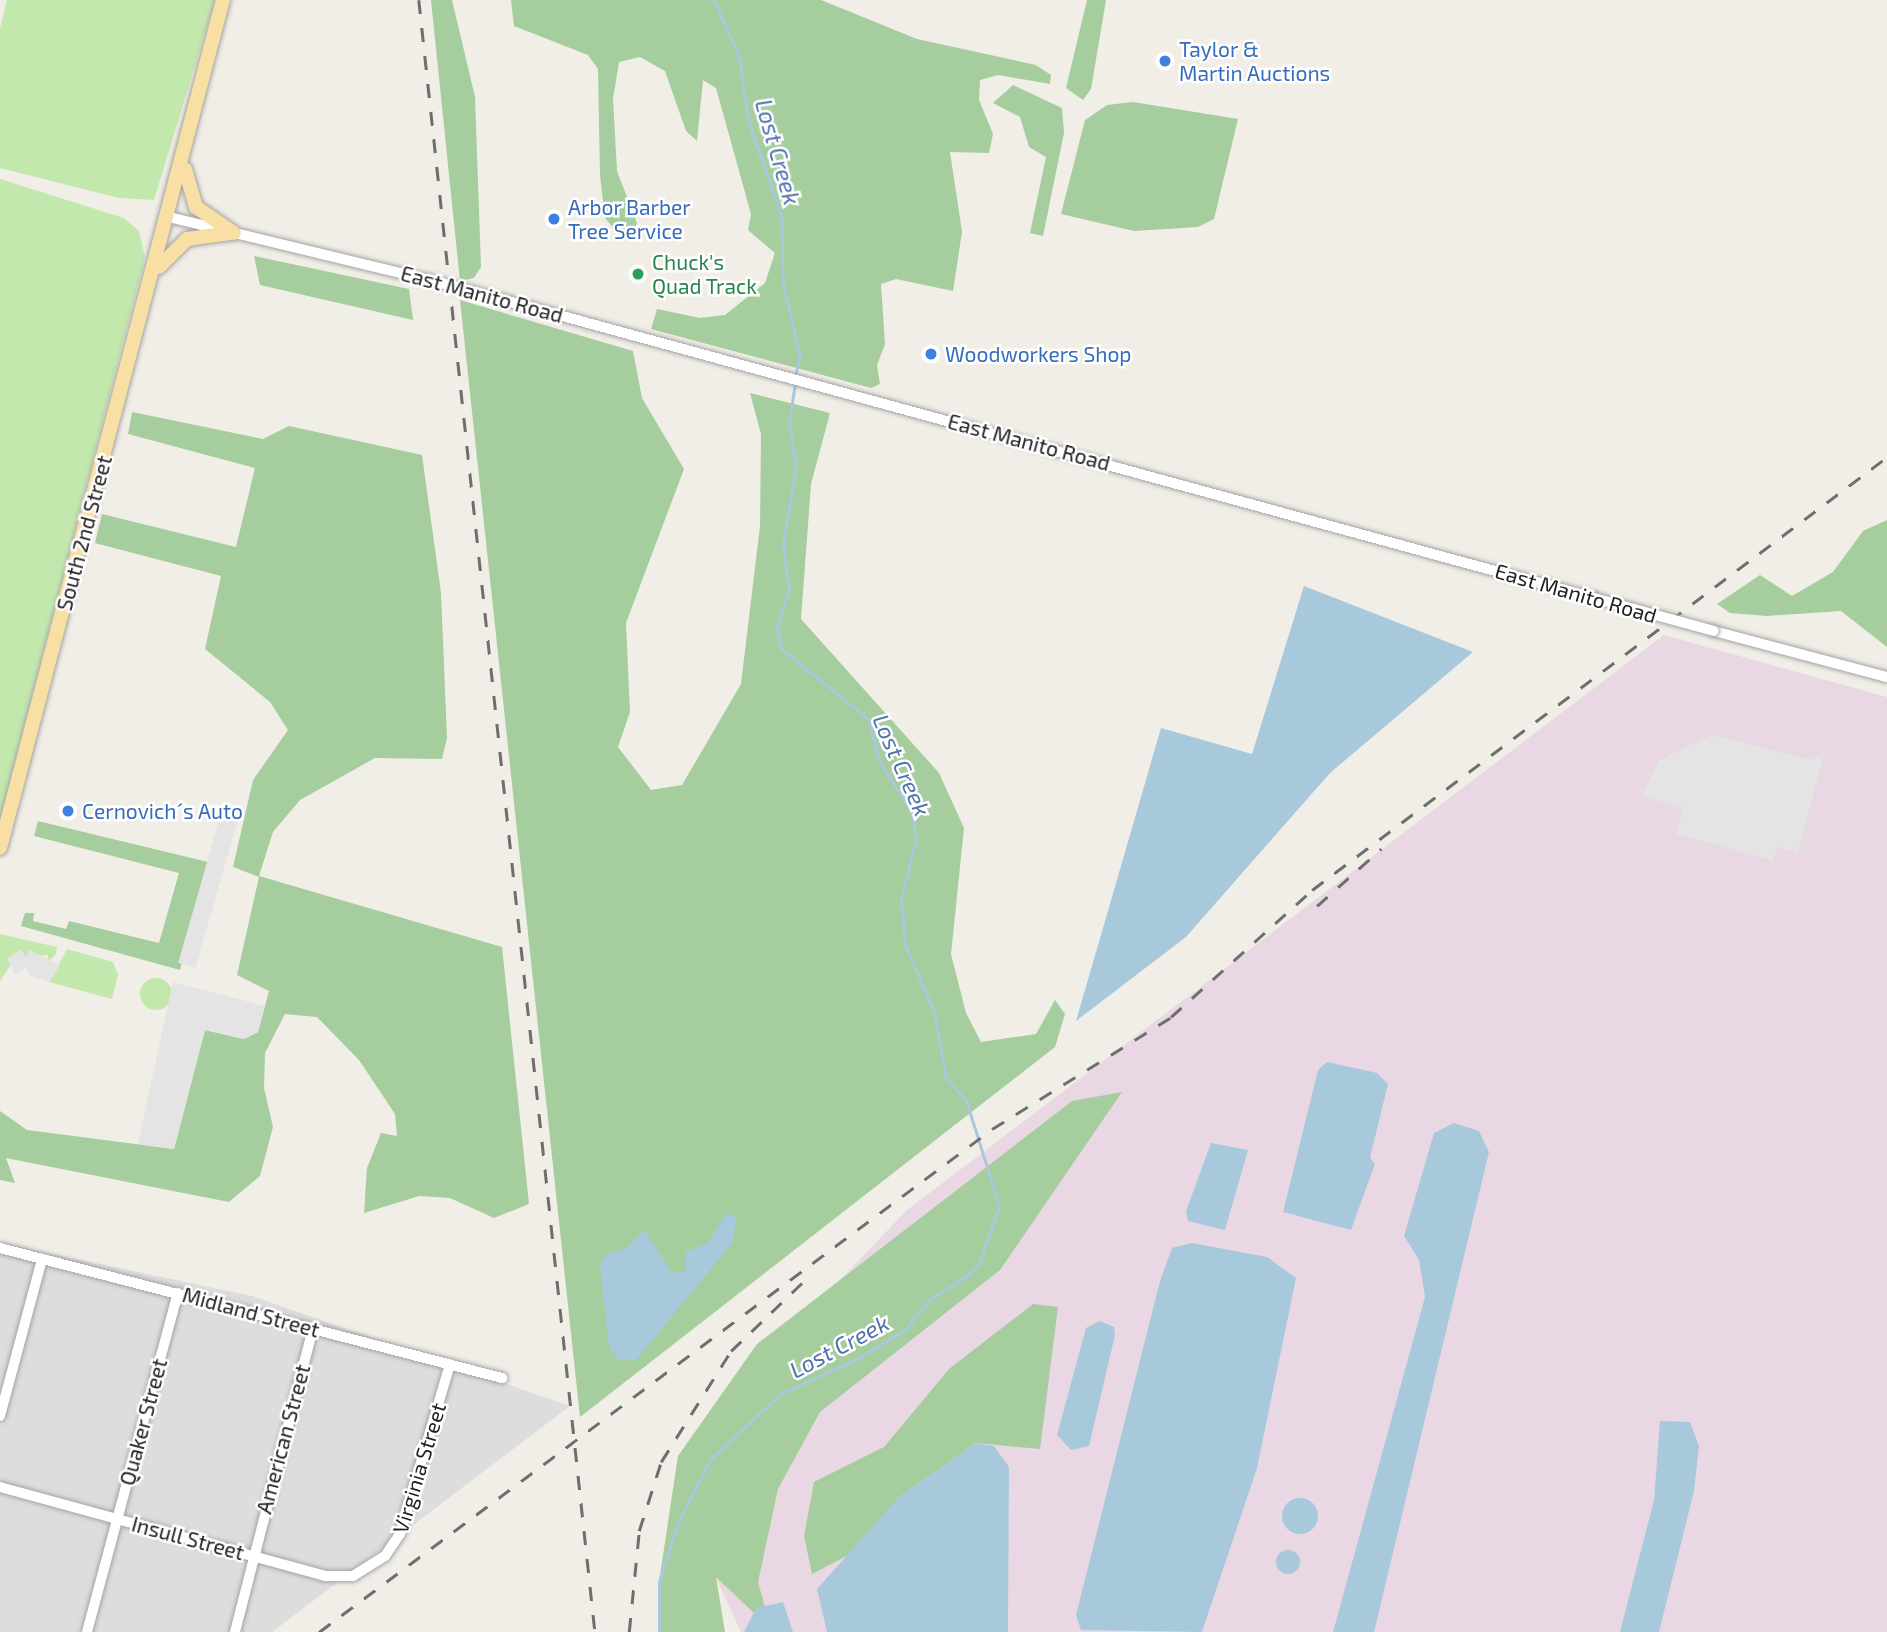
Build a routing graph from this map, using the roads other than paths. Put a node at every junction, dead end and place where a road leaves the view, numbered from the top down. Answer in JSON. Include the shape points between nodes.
{"nodes":[{"id":1,"x":223,"y":0,"type":"edge"},
{"id":2,"x":185,"y":151,"type":"junction"},
{"id":3,"x":169,"y":217,"type":"junction"},
{"id":4,"x":234,"y":233,"type":"junction"},
{"id":5,"x":154,"y":274,"type":"junction"},
{"id":6,"x":1887,"y":677,"type":"edge"},
{"id":7,"x":0,"y":848,"type":"edge"},
{"id":8,"x":0,"y":1248,"type":"edge"},
{"id":9,"x":42,"y":1259,"type":"junction"},
{"id":10,"x":178,"y":1293,"type":"junction"},
{"id":11,"x":313,"y":1328,"type":"junction"},
{"id":12,"x":450,"y":1364,"type":"junction"},
{"id":13,"x":502,"y":1378,"type":"dead end"},
{"id":14,"x":0,"y":1416,"type":"edge"},
{"id":15,"x":0,"y":1487,"type":"edge"},
{"id":16,"x":117,"y":1519,"type":"junction"},
{"id":17,"x":252,"y":1555,"type":"junction"},
{"id":18,"x":375,"y":1564,"type":"joint"},
{"id":19,"x":88,"y":1632,"type":"edge"},
{"id":20,"x":235,"y":1632,"type":"edge"}],
"edges":[{"from":1,"to":2,"type":"main road","name":"South 2nd Street"},
{"from":2,"to":3,"type":"main road","name":"South 2nd Street"},
{"from":2,"to":4,"type":"main road","via":[[192,200]]},
{"from":3,"to":4,"type":"street","name":"East Manito Road"},
{"from":3,"to":5,"type":"main road","name":"South 2nd Street"},
{"from":4,"to":5,"type":"main road","via":[[187,239]]},
{"from":4,"to":6,"type":"street","name":"East Manito Road","bridge":true,"via":[[767,370]]},
{"from":5,"to":7,"type":"main road","name":"South 2nd Street"},
{"from":8,"to":9,"type":"street","name":"Midland Street"},
{"from":9,"to":10,"type":"street","name":"Midland Street"},
{"from":9,"to":14,"type":"street"},
{"from":10,"to":11,"type":"street","name":"Midland Street"},
{"from":10,"to":16,"type":"street","name":"Quaker Street"},
{"from":11,"to":12,"type":"street","name":"Midland Street"},
{"from":11,"to":17,"type":"street","name":"American Street"},
{"from":12,"to":13,"type":"street","name":"Midland Street"},
{"from":12,"to":18,"type":"street","name":"Virginia Street","via":[[403,1527]]},
{"from":15,"to":16,"type":"street","name":"Insull Street"},
{"from":16,"to":17,"type":"street","name":"Insull Street"},
{"from":16,"to":19,"type":"street","name":"Quaker Street"},
{"from":17,"to":18,"type":"street","name":"Insull Street","via":[[333,1577]]},
{"from":17,"to":20,"type":"street","name":"American Street"}]}
